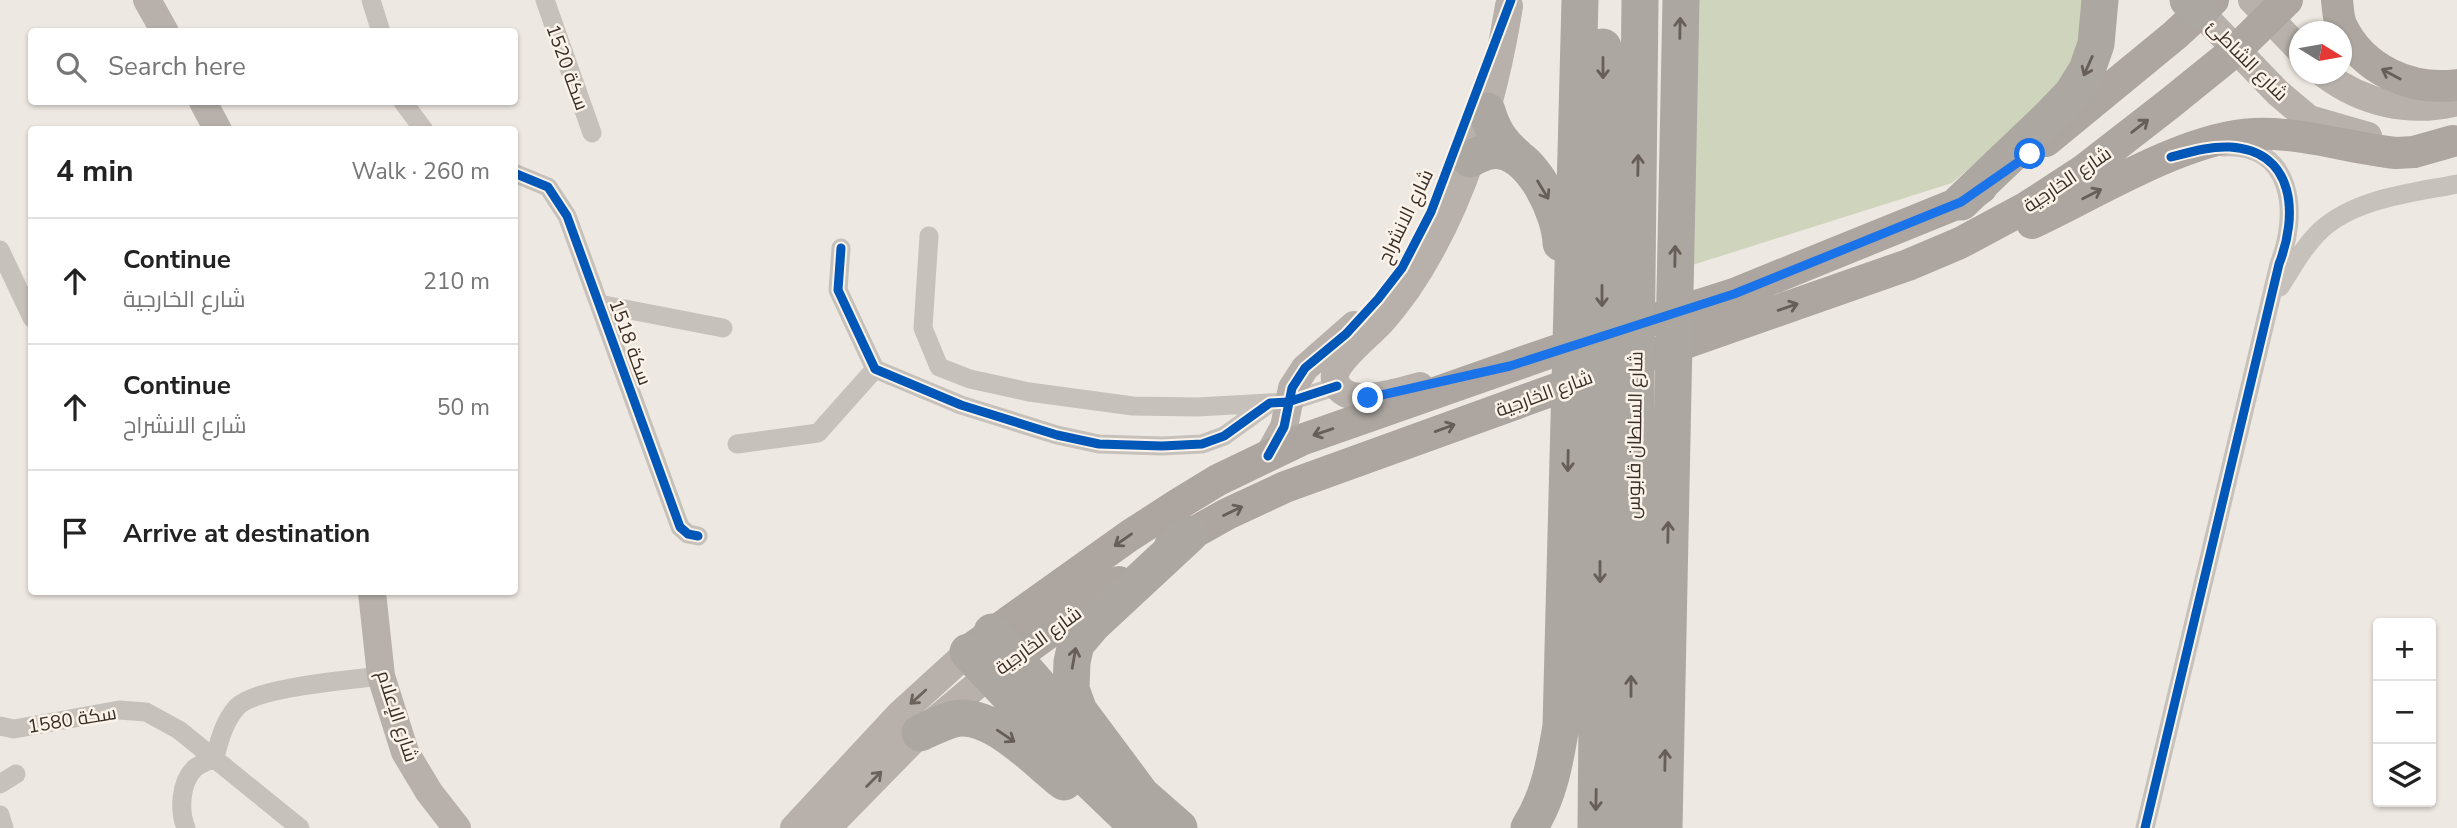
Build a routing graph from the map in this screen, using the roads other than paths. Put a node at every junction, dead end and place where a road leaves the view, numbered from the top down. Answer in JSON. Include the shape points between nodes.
{"nodes":[{"id":1,"x":148,"y":0,"type":"edge"},
{"id":2,"x":371,"y":0,"type":"edge"},
{"id":3,"x":545,"y":0,"type":"edge"},
{"id":4,"x":1580,"y":0,"type":"edge"},
{"id":5,"x":1603,"y":0,"type":"edge"},
{"id":6,"x":1640,"y":0,"type":"edge"},
{"id":7,"x":1681,"y":0,"type":"edge"},
{"id":8,"x":2100,"y":0,"type":"edge"},
{"id":9,"x":2337,"y":0,"type":"edge"},
{"id":10,"x":1510,"y":3,"type":"edge"},
{"id":11,"x":2200,"y":4,"type":"edge"},
{"id":12,"x":2269,"y":6,"type":"edge"},
{"id":13,"x":162,"y":28,"type":"edge"},
{"id":14,"x":380,"y":28,"type":"edge"},
{"id":15,"x":2289,"y":34,"type":"edge"},
{"id":16,"x":2237,"y":49,"type":"junction"},
{"id":17,"x":1490,"y":52,"type":"junction"},
{"id":18,"x":2337,"y":84,"type":"edge"},
{"id":19,"x":2457,"y":85,"type":"edge"},
{"id":20,"x":2457,"y":102,"type":"edge"},
{"id":21,"x":205,"y":105,"type":"edge"},
{"id":22,"x":404,"y":105,"type":"edge"},
{"id":23,"x":1487,"y":111,"type":"junction"},
{"id":24,"x":216,"y":126,"type":"edge"},
{"id":25,"x":421,"y":126,"type":"edge"},
{"id":26,"x":592,"y":133,"type":"dead end"},
{"id":27,"x":2455,"y":141,"type":"edge"},
{"id":28,"x":1516,"y":156,"type":"junction"},
{"id":29,"x":2171,"y":157,"type":"junction"},
{"id":30,"x":1470,"y":159,"type":"junction"},
{"id":31,"x":518,"y":175,"type":"edge"},
{"id":32,"x":2457,"y":184,"type":"edge"},
{"id":33,"x":1961,"y":202,"type":"junction"},
{"id":34,"x":929,"y":236,"type":"dead end"},
{"id":35,"x":1960,"y":243,"type":"junction"},
{"id":36,"x":841,"y":248,"type":"dead end"},
{"id":37,"x":0,"y":250,"type":"edge"},
{"id":38,"x":2272,"y":300,"type":"junction"},
{"id":39,"x":598,"y":304,"type":"junction"},
{"id":40,"x":28,"y":310,"type":"edge"},
{"id":41,"x":723,"y":328,"type":"dead end"},
{"id":42,"x":1510,"y":366,"type":"junction"},
{"id":43,"x":875,"y":369,"type":"junction"},
{"id":44,"x":1337,"y":386,"type":"junction"},
{"id":45,"x":1553,"y":394,"type":"junction"},
{"id":46,"x":1279,"y":402,"type":"junction"},
{"id":47,"x":737,"y":444,"type":"dead end"},
{"id":48,"x":1268,"y":456,"type":"junction"},
{"id":49,"x":1190,"y":534,"type":"junction"},
{"id":50,"x":698,"y":536,"type":"dead end"},
{"id":51,"x":372,"y":595,"type":"edge"},
{"id":52,"x":991,"y":654,"type":"junction"},
{"id":53,"x":381,"y":676,"type":"junction"},
{"id":54,"x":0,"y":726,"type":"edge"},
{"id":55,"x":920,"y":733,"type":"junction"},
{"id":56,"x":215,"y":757,"type":"junction"},
{"id":57,"x":0,"y":815,"type":"edge"},
{"id":58,"x":1138,"y":816,"type":"edge"},
{"id":59,"x":4,"y":828,"type":"edge"},
{"id":60,"x":186,"y":828,"type":"edge"},
{"id":61,"x":300,"y":828,"type":"edge"},
{"id":62,"x":457,"y":828,"type":"edge"},
{"id":63,"x":794,"y":828,"type":"edge"},
{"id":64,"x":827,"y":828,"type":"edge"},
{"id":65,"x":1179,"y":828,"type":"edge"},
{"id":66,"x":1529,"y":828,"type":"edge"},
{"id":67,"x":1596,"y":828,"type":"edge"},
{"id":68,"x":1631,"y":828,"type":"edge"},
{"id":69,"x":1664,"y":828,"type":"edge"},
{"id":70,"x":2145,"y":828,"type":"edge"}],
"edges":[{"from":1,"to":13,"type":"main road"},
{"from":2,"to":14,"type":"street"},
{"from":3,"to":26,"type":"street","name":"سكة 1520"},
{"from":4,"to":45,"type":"highway"},
{"from":5,"to":67,"type":"highway","name":"شارع السلطان قابوس","one_way":true},
{"from":68,"to":6,"type":"highway","name":"شارع السلطان قابوس","one_way":true},
{"from":69,"to":7,"type":"highway","one_way":true},
{"from":8,"to":33,"type":"highway","one_way":true,"via":[[2096,44],[2072,94]]},
{"from":19,"to":9,"type":"main road","one_way":true,"via":[[2406,81],[2373,64],[2341,25]]},
{"from":10,"to":17,"type":"main road","name":"شارع الانشراح"},
{"from":10,"to":23,"type":"main road","name":"شارع الانشراح"},
{"from":11,"to":16,"type":"main road","name":"شارع الشاطئ"},
{"from":11,"to":33,"type":"main road","name":"شارع الخارجية","via":[[2175,35],[2030,154]]},
{"from":12,"to":15,"type":"main road"},
{"from":12,"to":16,"type":"main road","name":"شارع الخارجية"},
{"from":16,"to":27,"type":"main road","name":"شارع الشاطئ","via":[[2309,119],[2398,143]]},
{"from":35,"to":16,"type":"main road","name":"شارع الخارجية","one_way":true,"via":[[2084,170]]},
{"from":17,"to":23,"type":"main road","via":[[1484,90]]},
{"from":17,"to":46,"type":"main road","name":"شارع الانشراح","via":[[1431,212],[1402,268],[1346,334],[1305,368]]},
{"from":18,"to":20,"type":"main road","via":[[2373,100],[2407,107]]},
{"from":21,"to":24,"type":"main road"},
{"from":22,"to":25,"type":"street"},
{"from":23,"to":28,"type":"highway","via":[[1500,142]]},
{"from":23,"to":30,"type":"main road","name":"شارع الانشراح"},
{"from":27,"to":29,"type":"main road","via":[[2396,153],[2287,135],[2252,134],[2196,146]]},
{"from":28,"to":30,"type":"highway","via":[[1486,151]]},
{"from":28,"to":45,"type":"highway","one_way":true,"via":[[1549,197],[1561,232],[1562,317]]},
{"from":35,"to":29,"type":"main road","one_way":true,"via":[[2020,228]]},
{"from":29,"to":38,"type":"street","via":[[2227,146],[2271,163],[2282,175],[2291,218]]},
{"from":30,"to":44,"type":"main road","name":"شارع الانشراح","via":[[1426,258],[1382,321],[1339,365],[1334,376]]},
{"from":31,"to":39,"type":"street","name":"سكة 1518","via":[[548,187],[567,216]]},
{"from":32,"to":38,"type":"street","via":[[2377,201],[2334,220],[2304,249]]},
{"from":33,"to":42,"type":"main road","name":"شارع الخارجية","via":[[1734,294]]},
{"from":34,"to":46,"type":"street","via":[[923,328],[939,367],[1029,392],[1133,406]]},
{"from":45,"to":35,"type":"main road","name":"شارع الخارجية","one_way":true},
{"from":36,"to":43,"type":"street","via":[[838,290]]},
{"from":37,"to":40,"type":"street"},
{"from":38,"to":70,"type":"street"},
{"from":39,"to":41,"type":"street"},
{"from":39,"to":50,"type":"street","name":"سكة 1518","via":[[680,527]]},
{"from":42,"to":44,"type":"main road","via":[[1368,398],[1344,393]]},
{"from":42,"to":48,"type":"main road","name":"شارع الخارجية","one_way":true},
{"from":43,"to":46,"type":"street","via":[[961,405],[1099,444],[1202,444],[1224,436]]},
{"from":43,"to":47,"type":"street","via":[[818,433]]},
{"from":44,"to":46,"type":"street"},
{"from":49,"to":45,"type":"main road","name":"شارع الخارجية","one_way":true,"via":[[1285,487]]},
{"from":45,"to":66,"type":"highway","one_way":true,"via":[[1561,726],[1555,768]]},
{"from":46,"to":48,"type":"main road","name":"شارع الانشراح","via":[[1284,427]]},
{"from":48,"to":52,"type":"main road","name":"شارع الخارجية","one_way":true,"via":[[1218,480],[1129,536]]},
{"from":49,"to":52,"type":"main road","name":"شارع الخارجية"},
{"from":58,"to":49,"type":"highway","one_way":true,"via":[[1079,711],[1071,689],[1072,662],[1076,645],[1092,625]]},
{"from":51,"to":53,"type":"main road","name":"شارع الإعلام"},
{"from":52,"to":55,"type":"main road","name":"شارع الخارجية"},
{"from":52,"to":58,"type":"highway","via":[[1065,718]]},
{"from":52,"to":63,"type":"main road","name":"شارع الخارجية","one_way":true,"via":[[900,714]]},
{"from":53,"to":56,"type":"street","via":[[258,696],[239,705],[225,724]]},
{"from":53,"to":62,"type":"main road","name":"شارع الإعلام","via":[[405,752]]},
{"from":54,"to":56,"type":"street","name":"سكة 1580","via":[[14,729],[119,710],[146,712]]},
{"from":55,"to":58,"type":"highway","one_way":true,"via":[[960,718],[991,726],[1077,792]]},
{"from":64,"to":55,"type":"main road","name":"شارع الخارجية","one_way":true},
{"from":56,"to":60,"type":"street","via":[[194,769],[186,782],[182,794]]},
{"from":56,"to":61,"type":"street","name":"سكة 1580"},
{"from":57,"to":59,"type":"street"},
{"from":58,"to":65,"type":"highway"}]}
